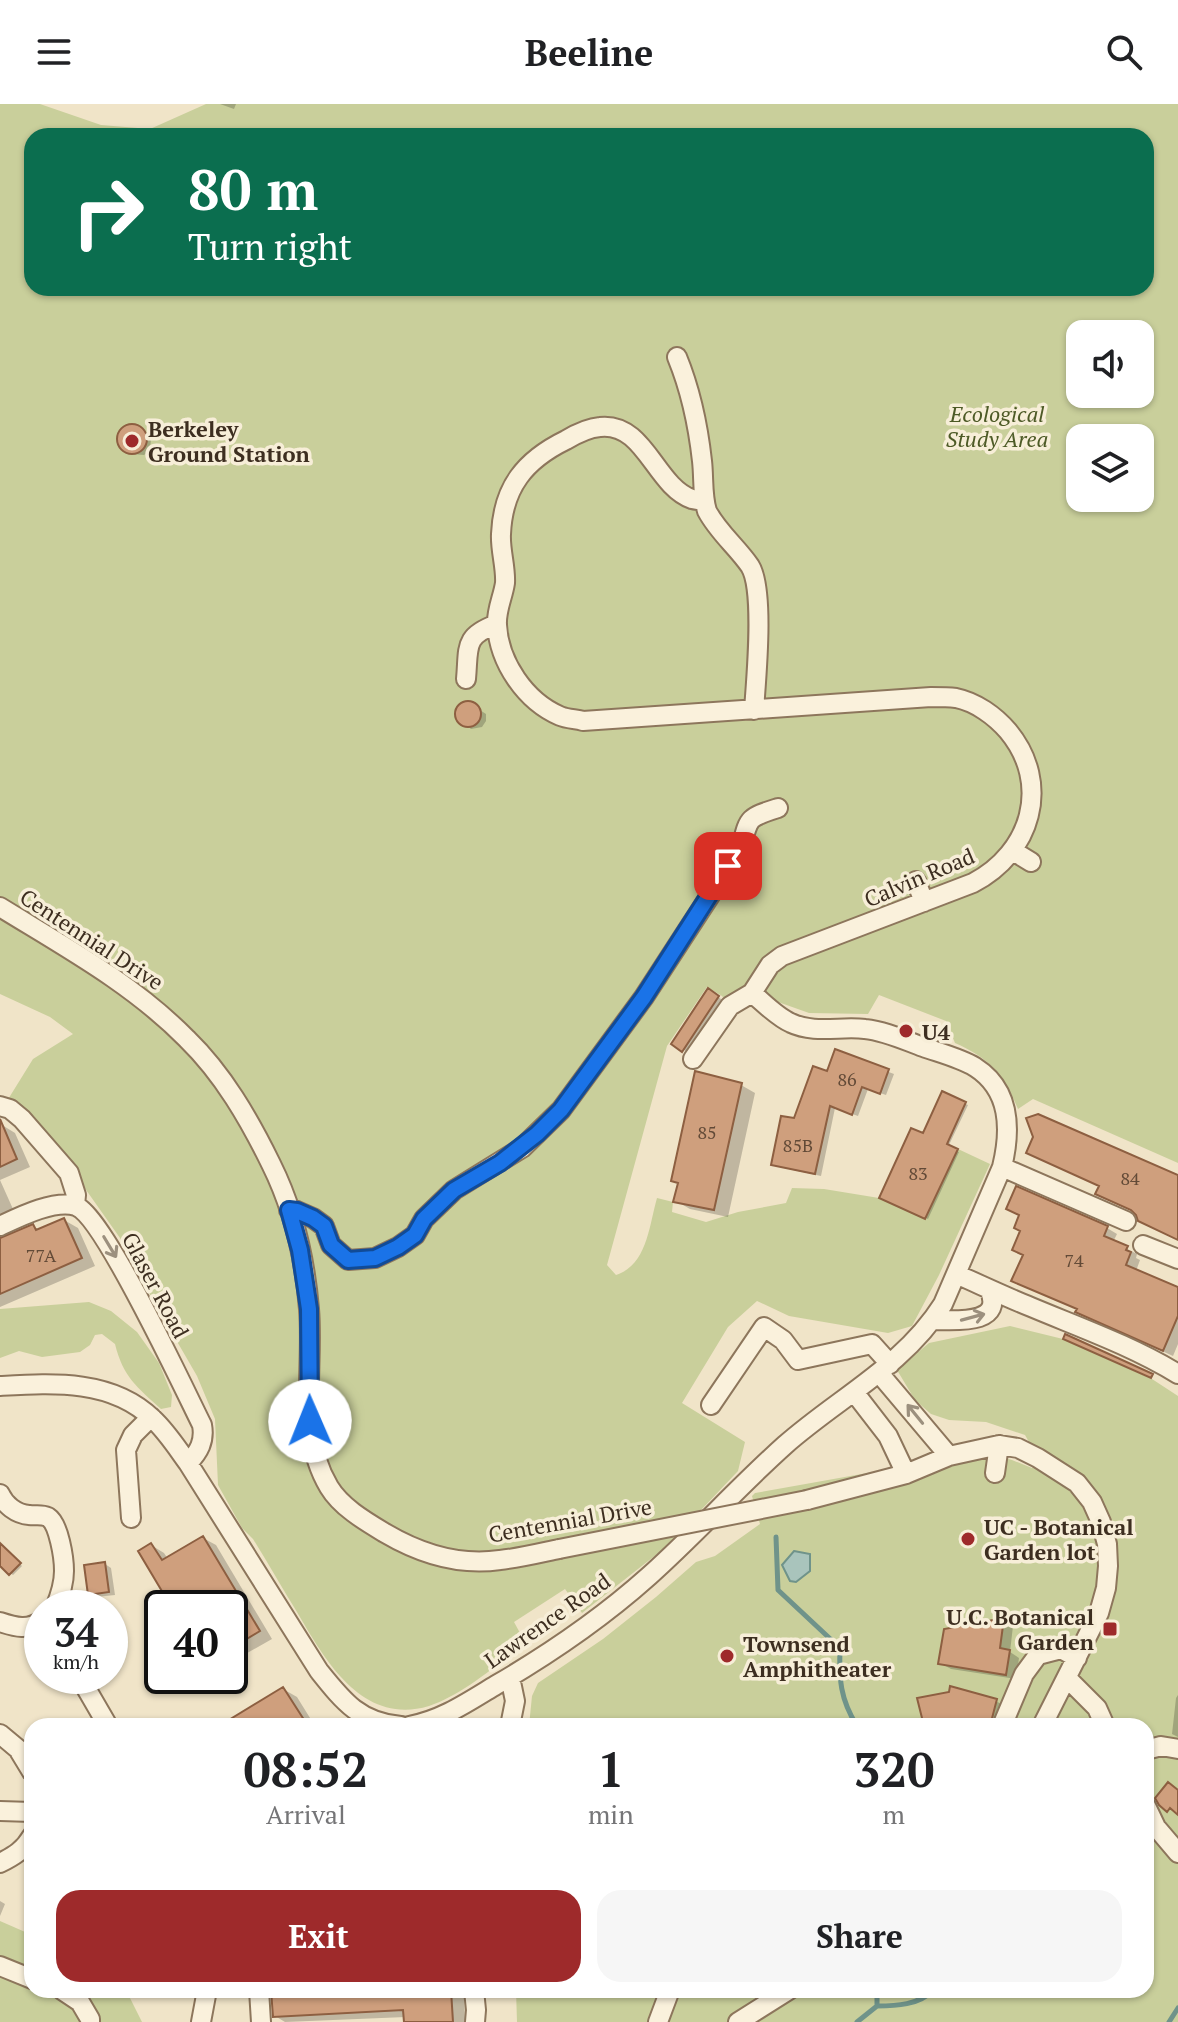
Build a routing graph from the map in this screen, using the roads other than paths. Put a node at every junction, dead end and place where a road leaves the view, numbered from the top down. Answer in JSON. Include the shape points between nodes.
{"nodes":[{"id":1,"x":677,"y":357,"type":"dead end"},
{"id":2,"x":704,"y":501,"type":"junction"},
{"id":3,"x":497,"y":624,"type":"junction"},
{"id":4,"x":466,"y":679,"type":"dead end"},
{"id":5,"x":754,"y":710,"type":"junction"},
{"id":6,"x":778,"y":808,"type":"dead end"},
{"id":7,"x":1013,"y":851,"type":"junction"},
{"id":8,"x":1031,"y":862,"type":"dead end"},
{"id":9,"x":916,"y":881,"type":"dead end"},
{"id":10,"x":924,"y":902,"type":"junction"},
{"id":11,"x":0,"y":907,"type":"edge"},
{"id":12,"x":752,"y":993,"type":"junction"},
{"id":13,"x":693,"y":1059,"type":"dead end"},
{"id":14,"x":0,"y":1106,"type":"edge"},
{"id":15,"x":1002,"y":1167,"type":"junction"},
{"id":16,"x":75,"y":1205,"type":"junction"},
{"id":17,"x":289,"y":1210,"type":"junction"},
{"id":18,"x":1126,"y":1221,"type":"dead end"},
{"id":19,"x":0,"y":1226,"type":"edge"},
{"id":20,"x":1143,"y":1245,"type":"dead end"},
{"id":21,"x":1178,"y":1259,"type":"edge"},
{"id":22,"x":956,"y":1274,"type":"junction"},
{"id":23,"x":989,"y":1289,"type":"junction"},
{"id":24,"x":933,"y":1320,"type":"junction"},
{"id":25,"x":884,"y":1368,"type":"junction"},
{"id":26,"x":1178,"y":1374,"type":"edge"},
{"id":27,"x":0,"y":1386,"type":"edge"},
{"id":28,"x":854,"y":1392,"type":"junction"},
{"id":29,"x":711,"y":1405,"type":"dead end"},
{"id":30,"x":151,"y":1417,"type":"junction"},
{"id":31,"x":999,"y":1445,"type":"junction"},
{"id":32,"x":949,"y":1456,"type":"junction"},
{"id":33,"x":188,"y":1463,"type":"junction"},
{"id":34,"x":995,"y":1473,"type":"dead end"},
{"id":35,"x":906,"y":1474,"type":"junction"},
{"id":36,"x":1,"y":1501,"type":"edge"},
{"id":37,"x":131,"y":1518,"type":"dead end"},
{"id":38,"x":62,"y":1590,"type":"edge"},
{"id":39,"x":0,"y":1622,"type":"edge"},
{"id":40,"x":24,"y":1627,"type":"edge"},
{"id":41,"x":1077,"y":1658,"type":"junction"},
{"id":42,"x":510,"y":1677,"type":"junction"},
{"id":43,"x":1067,"y":1678,"type":"junction"},
{"id":44,"x":89,"y":1694,"type":"edge"},
{"id":45,"x":103,"y":1718,"type":"edge"},
{"id":46,"x":367,"y":1718,"type":"edge"},
{"id":47,"x":439,"y":1718,"type":"edge"},
{"id":48,"x":512,"y":1718,"type":"edge"},
{"id":49,"x":1005,"y":1718,"type":"edge"},
{"id":50,"x":1046,"y":1718,"type":"edge"},
{"id":51,"x":1101,"y":1718,"type":"edge"},
{"id":52,"x":0,"y":1734,"type":"edge"},
{"id":53,"x":1154,"y":1748,"type":"edge"},
{"id":54,"x":1178,"y":1749,"type":"edge"},
{"id":55,"x":24,"y":1759,"type":"edge"},
{"id":56,"x":0,"y":1811,"type":"edge"},
{"id":57,"x":24,"y":1812,"type":"edge"},
{"id":58,"x":1154,"y":1823,"type":"edge"},
{"id":59,"x":24,"y":1846,"type":"edge"},
{"id":60,"x":1178,"y":1853,"type":"edge"},
{"id":61,"x":0,"y":1863,"type":"edge"},
{"id":62,"x":0,"y":1966,"type":"edge"},
{"id":63,"x":24,"y":1976,"type":"edge"},
{"id":64,"x":74,"y":1998,"type":"edge"},
{"id":65,"x":206,"y":1998,"type":"edge"},
{"id":66,"x":260,"y":1998,"type":"edge"},
{"id":67,"x":475,"y":1998,"type":"edge"},
{"id":68,"x":667,"y":1998,"type":"edge"},
{"id":69,"x":772,"y":1998,"type":"edge"},
{"id":70,"x":90,"y":2022,"type":"edge"},
{"id":71,"x":201,"y":2022,"type":"edge"},
{"id":72,"x":261,"y":2022,"type":"edge"},
{"id":73,"x":475,"y":2022,"type":"edge"},
{"id":74,"x":658,"y":2022,"type":"edge"},
{"id":75,"x":738,"y":2022,"type":"edge"}],
"edges":[{"from":1,"to":2,"type":"street","via":[[696,417]]},
{"from":2,"to":3,"type":"street","name":"Calvin Road","via":[[670,483],[629,435],[616,428],[583,431],[548,448],[532,460],[507,499],[501,537],[505,582]]},
{"from":2,"to":5,"type":"street","via":[[711,518],[751,568],[757,588]]},
{"from":3,"to":4,"type":"street","via":[[472,637]]},
{"from":3,"to":5,"type":"street","name":"Calvin Road","via":[[510,669],[522,688],[560,716],[594,721]]},
{"from":5,"to":7,"type":"street","name":"Calvin Road","via":[[931,697],[957,698],[981,708],[1015,740],[1031,781],[1028,818]]},
{"from":6,"to":17,"type":"street","via":[[749,820],[741,848],[644,997],[561,1110],[522,1148],[463,1183],[424,1219],[415,1235],[375,1258],[348,1260],[331,1245],[324,1226]]},
{"from":7,"to":8,"type":"street"},
{"from":7,"to":10,"type":"street","name":"Calvin Road","via":[[988,875]]},
{"from":9,"to":10,"type":"street"},
{"from":10,"to":12,"type":"street","name":"Calvin Road","via":[[782,956]]},
{"from":11,"to":17,"type":"street","name":"Centennial Drive","via":[[124,984],[189,1040],[245,1115]]},
{"from":12,"to":13,"type":"street","name":"Calvin Road","via":[[730,1006]]},
{"from":12,"to":15,"type":"street","via":[[792,1024],[883,1032],[976,1068],[1001,1097],[1007,1115]]},
{"from":14,"to":16,"type":"street","via":[[22,1119],[69,1173]]},
{"from":15,"to":18,"type":"street"},
{"from":15,"to":22,"type":"street"},
{"from":16,"to":19,"type":"street","via":[[43,1209]]},
{"from":16,"to":33,"type":"street","name":"Glaser Road","one_way":true,"via":[[97,1226],[123,1270],[202,1425],[202,1443]]},
{"from":17,"to":35,"type":"street","name":"Centennial Drive","bridge":true,"via":[[309,1309],[310,1421],[321,1470],[346,1506],[408,1546],[433,1556],[497,1561],[807,1500]]},
{"from":20,"to":21,"type":"street"},
{"from":22,"to":23,"type":"street"},
{"from":22,"to":24,"type":"street"},
{"from":24,"to":23,"type":"street","one_way":true,"via":[[981,1317],[992,1304]]},
{"from":23,"to":26,"type":"street"},
{"from":24,"to":25,"type":"street"},
{"from":25,"to":28,"type":"street","name":"Lawrence Road"},
{"from":25,"to":29,"type":"street","via":[[872,1344],[798,1360],[764,1327]]},
{"from":32,"to":25,"type":"street","one_way":true},
{"from":27,"to":30,"type":"street","via":[[46,1383],[103,1390]]},
{"from":28,"to":35,"type":"street","via":[[888,1436]]},
{"from":28,"to":42,"type":"street","name":"Lawrence Road","via":[[786,1444],[592,1624]]},
{"from":30,"to":33,"type":"street"},
{"from":30,"to":37,"type":"street","via":[[126,1450]]},
{"from":31,"to":32,"type":"street","name":"Centennial Drive"},
{"from":31,"to":34,"type":"street"},
{"from":31,"to":41,"type":"street","via":[[1018,1448],[1077,1483],[1101,1522],[1107,1544],[1106,1588]]},
{"from":32,"to":35,"type":"street","name":"Centennial Drive"},
{"from":33,"to":46,"type":"street","via":[[319,1671],[337,1695]]},
{"from":36,"to":38,"type":"street","via":[[18,1513],[54,1522],[64,1571]]},
{"from":39,"to":40,"type":"street"},
{"from":41,"to":43,"type":"street"},
{"from":41,"to":49,"type":"street","via":[[1061,1649],[1038,1655]]},
{"from":42,"to":47,"type":"street","name":"Lawrence Road"},
{"from":42,"to":48,"type":"street","via":[[515,1701]]},
{"from":43,"to":50,"type":"street"},
{"from":43,"to":51,"type":"street"},
{"from":44,"to":45,"type":"street"},
{"from":52,"to":55,"type":"street"},
{"from":53,"to":54,"type":"street"},
{"from":56,"to":57,"type":"street"},
{"from":58,"to":60,"type":"street"},
{"from":59,"to":61,"type":"street"},
{"from":62,"to":63,"type":"street"},
{"from":64,"to":70,"type":"street"},
{"from":65,"to":71,"type":"street"},
{"from":66,"to":72,"type":"street"},
{"from":67,"to":73,"type":"street"},
{"from":68,"to":74,"type":"street"},
{"from":69,"to":75,"type":"street"}]}
